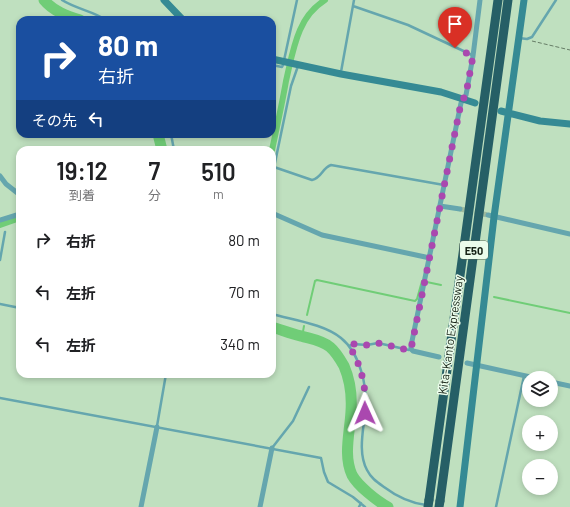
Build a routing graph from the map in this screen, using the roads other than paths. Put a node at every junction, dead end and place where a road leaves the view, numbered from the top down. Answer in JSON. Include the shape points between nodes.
{"nodes":[{"id":1,"x":62,"y":0,"type":"edge"},
{"id":2,"x":164,"y":0,"type":"edge"},
{"id":3,"x":297,"y":0,"type":"edge"},
{"id":4,"x":354,"y":0,"type":"edge"},
{"id":5,"x":480,"y":0,"type":"edge"},
{"id":6,"x":498,"y":0,"type":"edge"},
{"id":7,"x":508,"y":0,"type":"edge"},
{"id":8,"x":524,"y":0,"type":"edge"},
{"id":9,"x":556,"y":0,"type":"edge"},
{"id":10,"x":353,"y":6,"type":"junction"},
{"id":11,"x":100,"y":16,"type":"edge"},
{"id":12,"x":179,"y":16,"type":"edge"},
{"id":13,"x":518,"y":38,"type":"junction"},
{"id":14,"x":473,"y":56,"type":"junction"},
{"id":15,"x":276,"y":60,"type":"edge"},
{"id":16,"x":285,"y":63,"type":"junction"},
{"id":17,"x":296,"y":65,"type":"junction"},
{"id":18,"x":276,"y":66,"type":"edge"},
{"id":19,"x":341,"y":74,"type":"junction"},
{"id":20,"x":464,"y":99,"type":"junction"},
{"id":21,"x":475,"y":102,"type":"dead end"},
{"id":22,"x":501,"y":111,"type":"dead end"},
{"id":23,"x":510,"y":113,"type":"junction"},
{"id":24,"x":570,"y":124,"type":"edge"},
{"id":25,"x":276,"y":157,"type":"edge"},
{"id":26,"x":276,"y":168,"type":"edge"},
{"id":27,"x":0,"y":176,"type":"edge"},
{"id":28,"x":444,"y":185,"type":"junction"},
{"id":29,"x":16,"y":192,"type":"edge"},
{"id":30,"x":440,"y":206,"type":"junction"},
{"id":31,"x":460,"y":210,"type":"tunnel mouth"},
{"id":32,"x":16,"y":215,"type":"edge"},
{"id":33,"x":276,"y":215,"type":"edge"},
{"id":34,"x":491,"y":216,"type":"junction"},
{"id":35,"x":0,"y":220,"type":"edge"},
{"id":36,"x":5,"y":232,"type":"dead end"},
{"id":37,"x":570,"y":234,"type":"edge"},
{"id":38,"x":430,"y":258,"type":"junction"},
{"id":39,"x":0,"y":260,"type":"edge"},
{"id":40,"x":0,"y":304,"type":"edge"},
{"id":41,"x":16,"y":307,"type":"edge"},
{"id":42,"x":276,"y":315,"type":"edge"},
{"id":43,"x":349,"y":346,"type":"junction"},
{"id":44,"x":411,"y":349,"type":"junction"},
{"id":45,"x":439,"y":356,"type":"dead end"},
{"id":46,"x":467,"y":363,"type":"dead end"},
{"id":47,"x":478,"y":366,"type":"junction"},
{"id":48,"x":522,"y":375,"type":"edge"},
{"id":49,"x":165,"y":378,"type":"edge"},
{"id":50,"x":558,"y":383,"type":"edge"},
{"id":51,"x":570,"y":386,"type":"edge"},
{"id":52,"x":309,"y":387,"type":"dead end"},
{"id":53,"x":522,"y":390,"type":"edge"},
{"id":54,"x":0,"y":398,"type":"edge"},
{"id":55,"x":157,"y":427,"type":"junction"},
{"id":56,"x":272,"y":448,"type":"junction"},
{"id":57,"x":361,"y":503,"type":"junction"},
{"id":58,"x":429,"y":503,"type":"edge"},
{"id":59,"x":440,"y":505,"type":"edge"},
{"id":60,"x":141,"y":507,"type":"edge"},
{"id":61,"x":260,"y":507,"type":"edge"},
{"id":62,"x":359,"y":507,"type":"edge"},
{"id":63,"x":365,"y":507,"type":"edge"},
{"id":64,"x":460,"y":507,"type":"edge"},
{"id":65,"x":496,"y":507,"type":"edge"}],
"edges":[{"from":1,"to":11,"type":"lane"},
{"from":2,"to":12,"type":"street"},
{"from":3,"to":16,"type":"lane"},
{"from":4,"to":10,"type":"lane"},
{"from":5,"to":14,"type":"street"},
{"from":6,"to":58,"type":"highway","name":"Kita-Kanto Expressway","number":"E50"},
{"from":7,"to":59,"type":"highway","name":"Kita-Kanto Expressway","number":"E50"},
{"from":8,"to":13,"type":"street"},
{"from":9,"to":13,"type":"lane","via":[[534,35],[529,38]]},
{"from":10,"to":14,"type":"lane","via":[[408,25]]},
{"from":10,"to":19,"type":"lane"},
{"from":13,"to":23,"type":"street"},
{"from":14,"to":20,"type":"street"},
{"from":15,"to":16,"type":"street"},
{"from":16,"to":17,"type":"street"},
{"from":16,"to":18,"type":"lane","via":[[282,67]]},
{"from":17,"to":19,"type":"street"},
{"from":17,"to":25,"type":"lane"},
{"from":19,"to":20,"type":"street","via":[[441,92]]},
{"from":20,"to":21,"type":"street"},
{"from":20,"to":28,"type":"street","via":[[461,103]]},
{"from":22,"to":23,"type":"street"},
{"from":23,"to":24,"type":"street","via":[[540,121]]},
{"from":23,"to":34,"type":"street"},
{"from":26,"to":28,"type":"lane","via":[[312,180],[318,178],[326,167],[331,165]]},
{"from":27,"to":29,"type":"street"},
{"from":28,"to":30,"type":"street"},
{"from":30,"to":31,"type":"street"},
{"from":30,"to":38,"type":"street"},
{"from":32,"to":35,"type":"street"},
{"from":33,"to":38,"type":"street","via":[[322,235]]},
{"from":34,"to":37,"type":"street"},
{"from":34,"to":47,"type":"street"},
{"from":36,"to":39,"type":"lane"},
{"from":38,"to":44,"type":"street"},
{"from":40,"to":41,"type":"lane"},
{"from":42,"to":43,"type":"lane","via":[[330,330]]},
{"from":43,"to":44,"type":"lane","via":[[378,343]]},
{"from":43,"to":59,"type":"lane","via":[[364,384],[366,402],[362,451],[366,470],[376,482],[390,492],[422,504]]},
{"from":44,"to":45,"type":"street"},
{"from":46,"to":47,"type":"street"},
{"from":47,"to":48,"type":"street"},
{"from":47,"to":64,"type":"street"},
{"from":49,"to":55,"type":"lane"},
{"from":50,"to":51,"type":"street"},
{"from":52,"to":56,"type":"lane","via":[[293,421]]},
{"from":53,"to":65,"type":"lane"},
{"from":54,"to":55,"type":"lane"},
{"from":55,"to":56,"type":"lane"},
{"from":55,"to":60,"type":"street"},
{"from":56,"to":57,"type":"lane","via":[[321,458],[328,482]]},
{"from":56,"to":61,"type":"street"},
{"from":57,"to":62,"type":"lane"},
{"from":57,"to":63,"type":"lane"}]}
